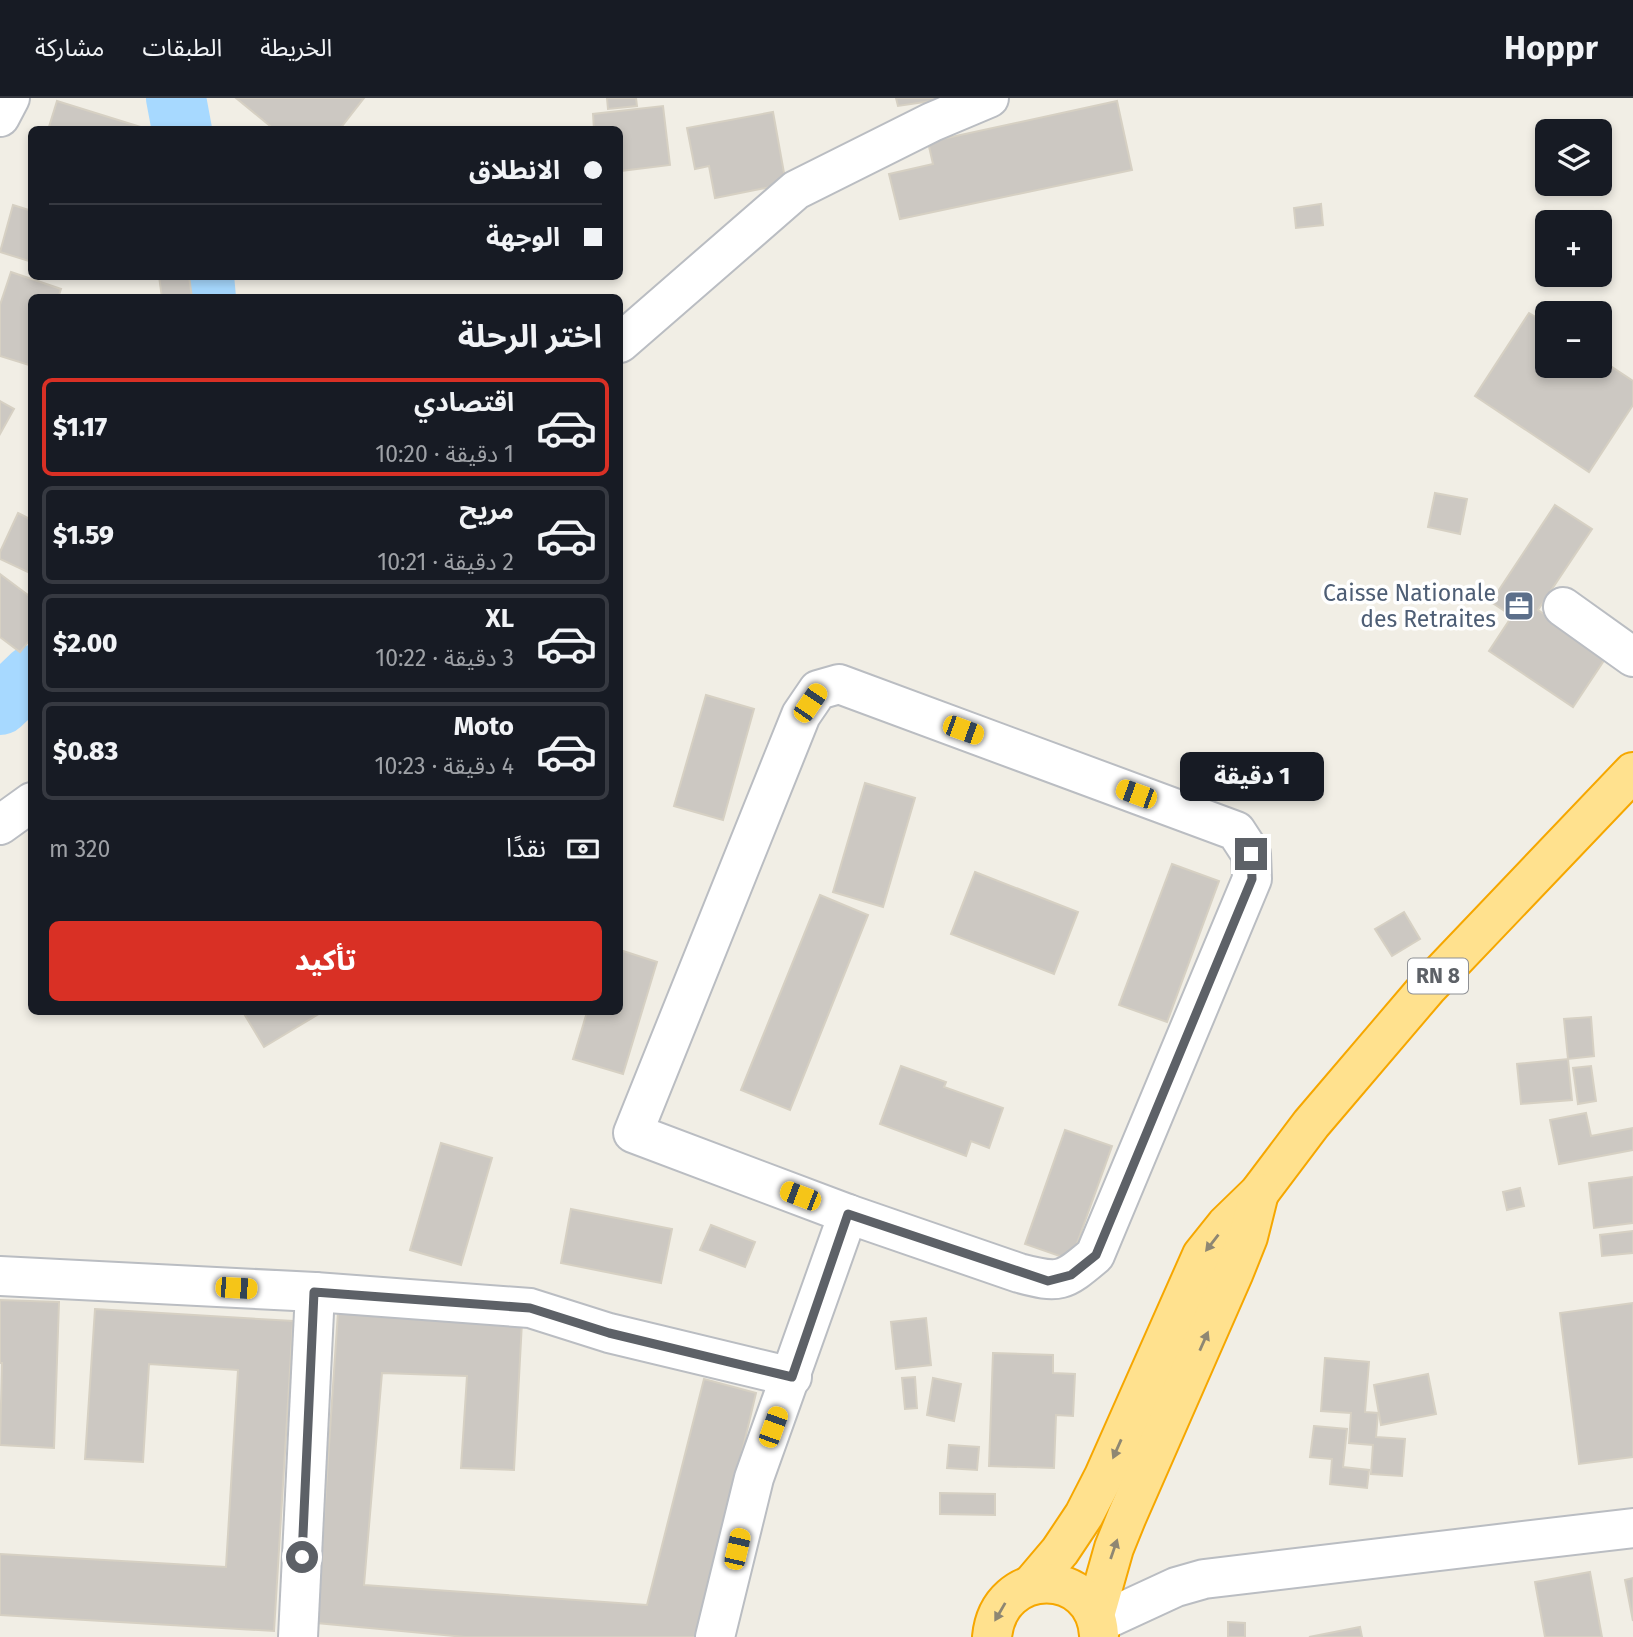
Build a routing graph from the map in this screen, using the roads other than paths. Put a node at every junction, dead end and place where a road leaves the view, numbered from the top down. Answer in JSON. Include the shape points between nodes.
{"nodes":[{"id":1,"x":10,"y":98,"type":"edge"},
{"id":2,"x":989,"y":98,"type":"edge"},
{"id":3,"x":0,"y":117,"type":"edge"},
{"id":4,"x":623,"y":341,"type":"edge"},
{"id":5,"x":1563,"y":607,"type":"dead end"},
{"id":6,"x":1633,"y":657,"type":"edge"},
{"id":7,"x":1633,"y":772,"type":"edge"},
{"id":8,"x":28,"y":805,"type":"edge"},
{"id":9,"x":0,"y":825,"type":"edge"},
{"id":10,"x":1259,"y":1193,"type":"junction"},
{"id":11,"x":848,"y":1214,"type":"junction"},
{"id":12,"x":0,"y":1276,"type":"edge"},
{"id":13,"x":314,"y":1292,"type":"junction"},
{"id":14,"x":792,"y":1377,"type":"junction"},
{"id":15,"x":1633,"y":1528,"type":"edge"},
{"id":16,"x":1032,"y":1584,"type":"junction"},
{"id":17,"x":1097,"y":1625,"type":"edge"},
{"id":18,"x":298,"y":1637,"type":"edge"},
{"id":19,"x":715,"y":1637,"type":"edge"},
{"id":20,"x":992,"y":1637,"type":"edge"}],
"edges":[{"from":1,"to":3,"type":"street"},
{"from":2,"to":4,"type":"street","via":[[796,190]]},
{"from":5,"to":6,"type":"street"},
{"from":7,"to":10,"type":"highway","number":"RN 8","via":[[1427,988],[1311,1124]]},
{"from":8,"to":9,"type":"street"},
{"from":10,"to":16,"type":"highway","number":"RN 8","one_way":true,"via":[[1202,1255],[1084,1515]]},
{"from":17,"to":10,"type":"highway","number":"RN 8","one_way":true,"via":[[1126,1516],[1239,1261]]},
{"from":11,"to":11,"type":"street","via":[[1048,1281],[1071,1275],[1096,1255],[1252,879],[1251,854],[1236,831],[839,684],[818,690],[801,715],[632,1133]]},
{"from":11,"to":14,"type":"street"},
{"from":12,"to":13,"type":"street"},
{"from":13,"to":14,"type":"street","via":[[530,1308],[609,1333]]},
{"from":13,"to":18,"type":"street"},
{"from":14,"to":19,"type":"street","via":[[754,1478]]},
{"from":15,"to":17,"type":"street","via":[[1205,1579],[1176,1587]]},
{"from":16,"to":17,"type":"highway","via":[[1069,1588],[1084,1599]]},
{"from":16,"to":20,"type":"highway","one_way":true,"via":[[1002,1606]]}]}
